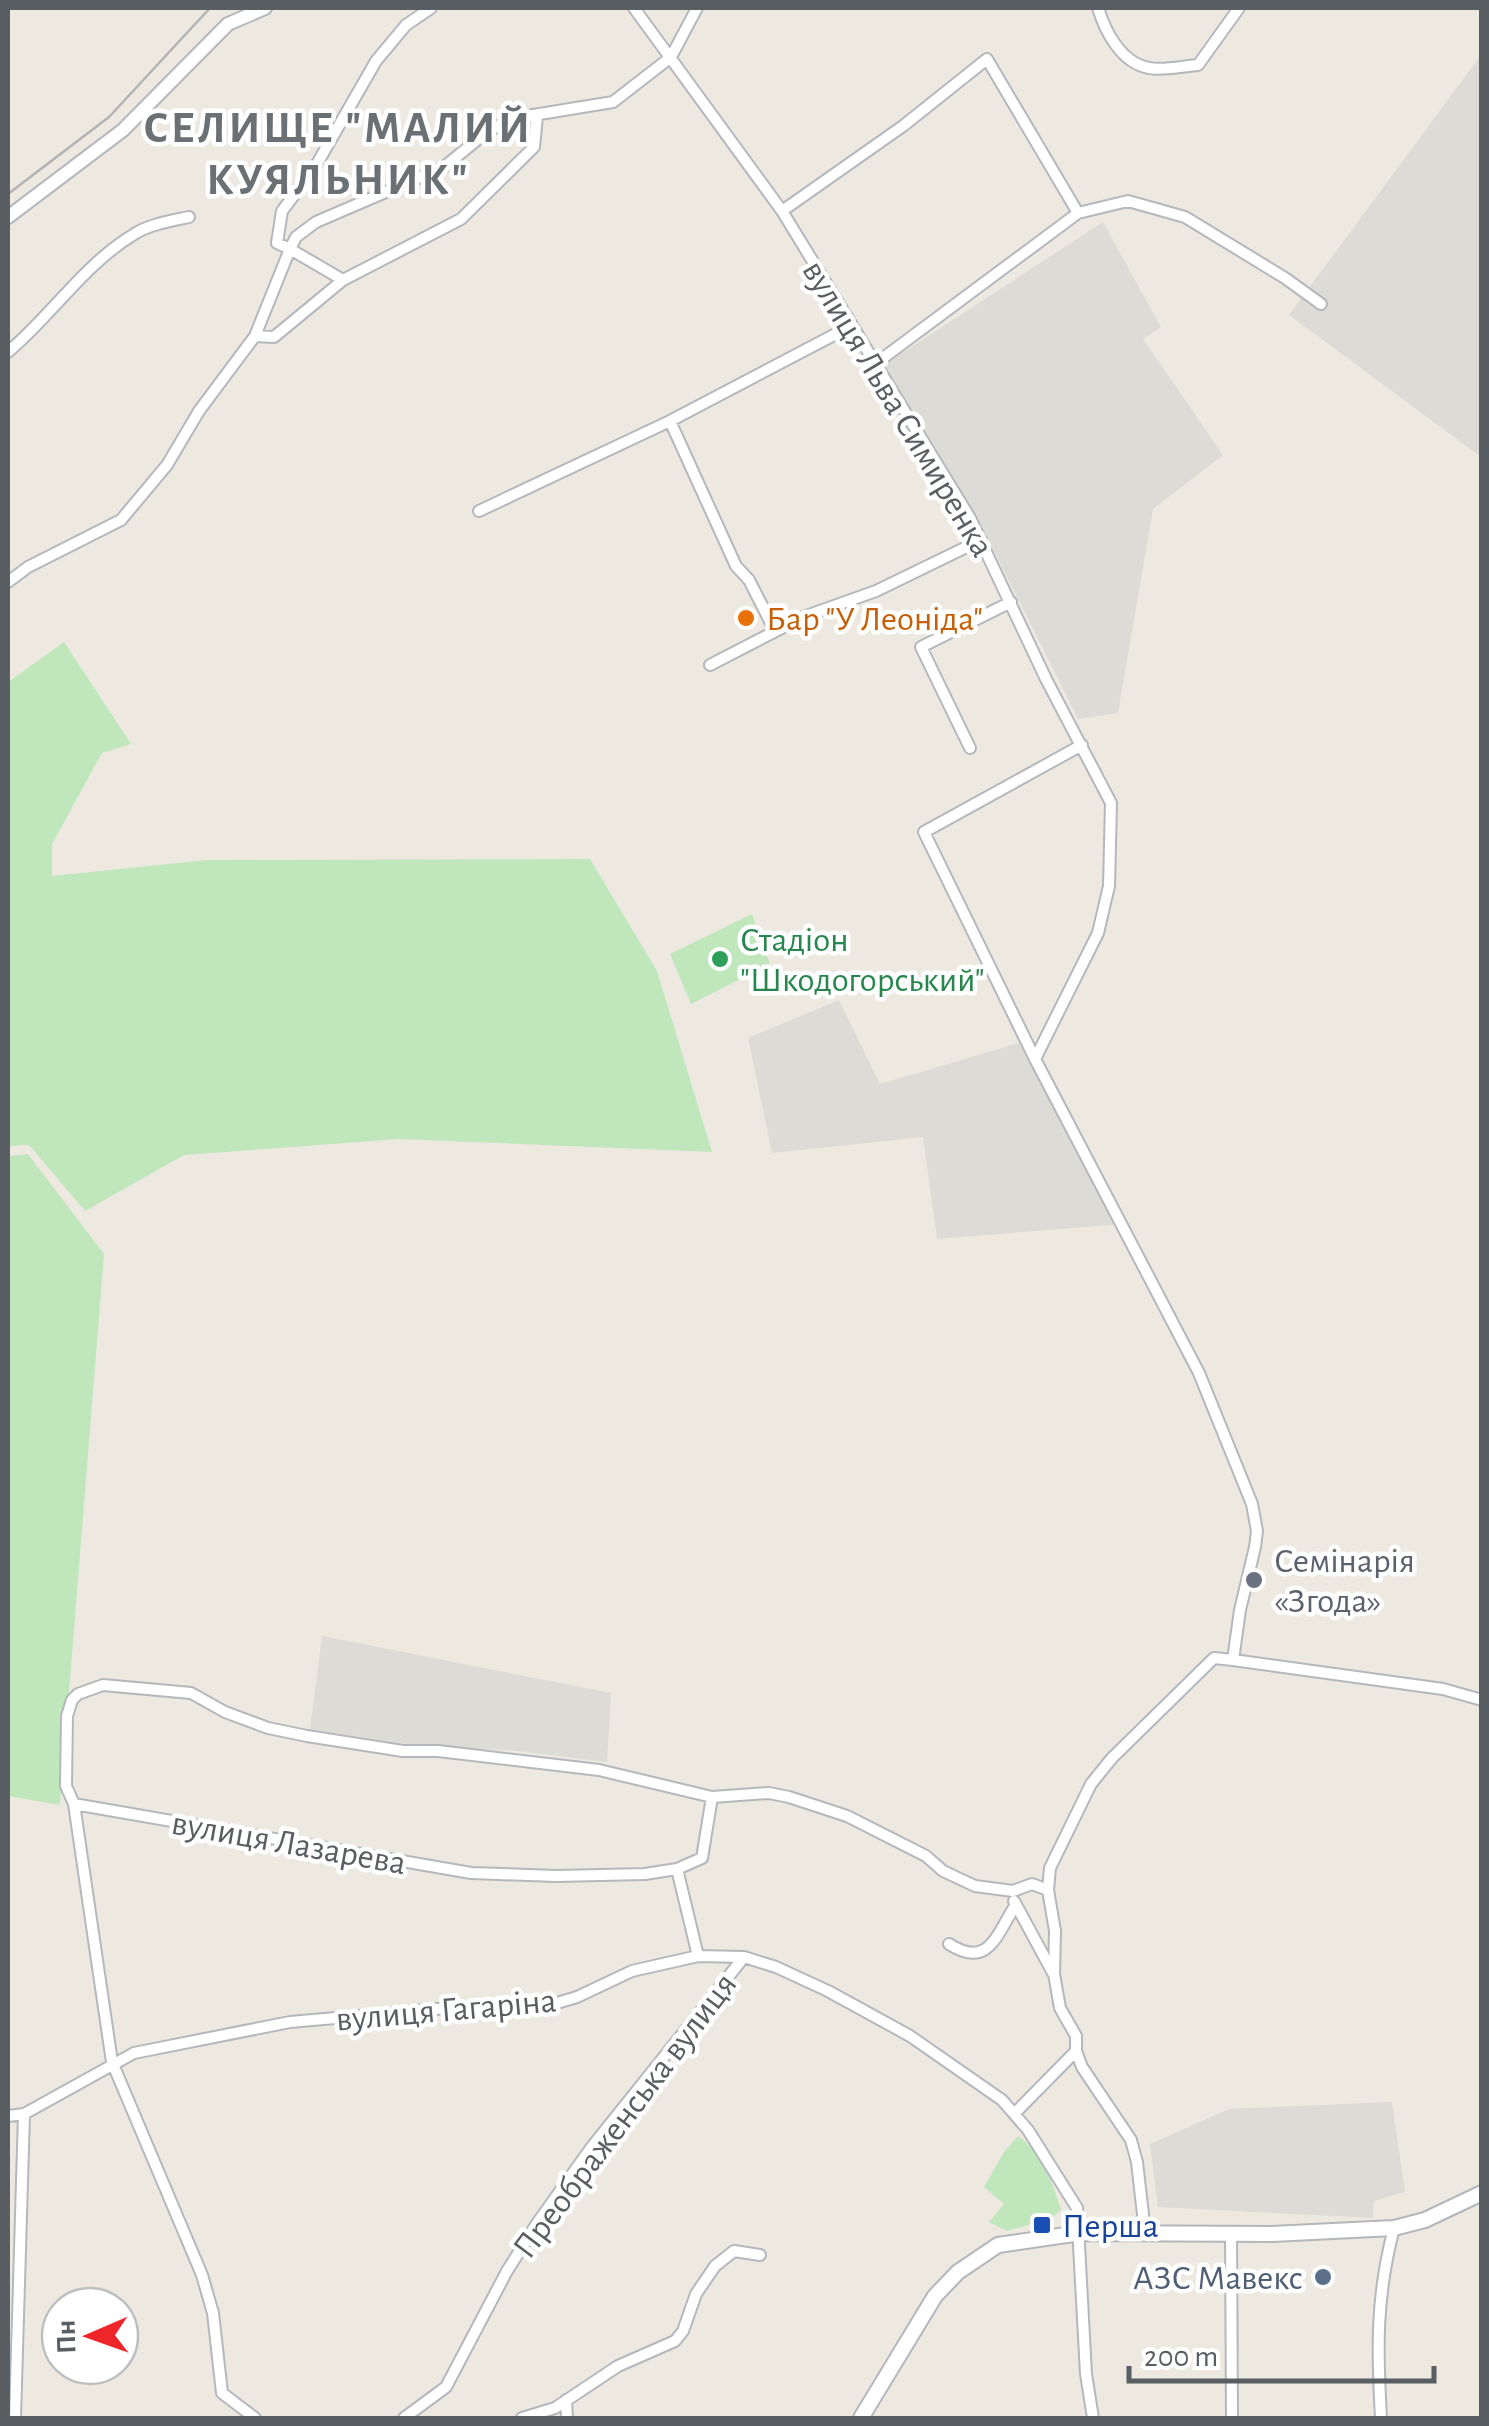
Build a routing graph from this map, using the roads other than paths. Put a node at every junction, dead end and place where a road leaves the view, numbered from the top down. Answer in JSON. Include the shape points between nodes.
{"nodes":[{"id":1,"x":266,"y":8,"type":"edge"},
{"id":2,"x":430,"y":8,"type":"edge"},
{"id":3,"x":634,"y":8,"type":"edge"},
{"id":4,"x":696,"y":8,"type":"edge"},
{"id":5,"x":1098,"y":8,"type":"edge"},
{"id":6,"x":1238,"y":8,"type":"edge"},
{"id":7,"x":671,"y":57,"type":"junction"},
{"id":8,"x":537,"y":116,"type":"junction"},
{"id":9,"x":782,"y":211,"type":"junction"},
{"id":10,"x":1078,"y":213,"type":"junction"},
{"id":11,"x":189,"y":217,"type":"dead end"},
{"id":12,"x":8,"y":218,"type":"edge"},
{"id":13,"x":290,"y":249,"type":"junction"},
{"id":14,"x":343,"y":280,"type":"junction"},
{"id":15,"x":1320,"y":304,"type":"dead end"},
{"id":16,"x":851,"y":326,"type":"junction"},
{"id":17,"x":256,"y":336,"type":"junction"},
{"id":18,"x":8,"y":352,"type":"edge"},
{"id":19,"x":875,"y":364,"type":"junction"},
{"id":20,"x":670,"y":421,"type":"junction"},
{"id":21,"x":478,"y":511,"type":"dead end"},
{"id":22,"x":980,"y":540,"type":"junction"},
{"id":23,"x":8,"y":582,"type":"edge"},
{"id":24,"x":1011,"y":602,"type":"junction"},
{"id":25,"x":775,"y":630,"type":"junction"},
{"id":26,"x":710,"y":664,"type":"dead end"},
{"id":27,"x":1082,"y":745,"type":"junction"},
{"id":28,"x":970,"y":748,"type":"dead end"},
{"id":29,"x":1035,"y":1059,"type":"junction"},
{"id":30,"x":1234,"y":1660,"type":"junction"},
{"id":31,"x":1482,"y":1700,"type":"edge"},
{"id":32,"x":712,"y":1797,"type":"junction"},
{"id":33,"x":74,"y":1804,"type":"junction"},
{"id":34,"x":1050,"y":1868,"type":"junction"},
{"id":35,"x":677,"y":1869,"type":"junction"},
{"id":36,"x":1032,"y":1884,"type":"junction"},
{"id":37,"x":1048,"y":1890,"type":"junction"},
{"id":38,"x":1013,"y":1891,"type":"junction"},
{"id":39,"x":1014,"y":1906,"type":"junction"},
{"id":40,"x":949,"y":1944,"type":"dead end"},
{"id":41,"x":698,"y":1956,"type":"junction"},
{"id":42,"x":744,"y":1957,"type":"junction"},
{"id":43,"x":1054,"y":1974,"type":"junction"},
{"id":44,"x":1076,"y":2051,"type":"junction"},
{"id":45,"x":112,"y":2062,"type":"junction"},
{"id":46,"x":24,"y":2114,"type":"junction"},
{"id":47,"x":1014,"y":2114,"type":"junction"},
{"id":48,"x":8,"y":2116,"type":"edge"},
{"id":49,"x":1482,"y":2192,"type":"edge"},
{"id":50,"x":1394,"y":2228,"type":"junction"},
{"id":51,"x":1145,"y":2232,"type":"junction"},
{"id":52,"x":1231,"y":2232,"type":"junction"},
{"id":53,"x":1080,"y":2233,"type":"junction"},
{"id":54,"x":760,"y":2255,"type":"dead end"},
{"id":55,"x":566,"y":2400,"type":"junction"},
{"id":56,"x":14,"y":2418,"type":"edge"},
{"id":57,"x":255,"y":2418,"type":"edge"},
{"id":58,"x":404,"y":2418,"type":"edge"},
{"id":59,"x":522,"y":2418,"type":"edge"},
{"id":60,"x":568,"y":2418,"type":"edge"},
{"id":61,"x":861,"y":2418,"type":"edge"},
{"id":62,"x":1093,"y":2418,"type":"edge"},
{"id":63,"x":1232,"y":2418,"type":"edge"},
{"id":64,"x":1380,"y":2418,"type":"edge"}],
"edges":[{"from":1,"to":12,"type":"street","via":[[228,24],[123,130]]},
{"from":2,"to":13,"type":"street","via":[[406,24],[376,61],[282,211],[277,243]]},
{"from":3,"to":7,"type":"street","name":"вулиця Льва Симиренка"},
{"from":4,"to":7,"type":"street"},
{"from":5,"to":6,"type":"street","via":[[1106,34],[1148,68],[1198,65]]},
{"from":7,"to":8,"type":"street","via":[[613,102]]},
{"from":7,"to":9,"type":"street","name":"вулиця Льва Симиренка"},
{"from":8,"to":13,"type":"street","via":[[488,130],[444,167],[316,222]]},
{"from":8,"to":14,"type":"street","via":[[534,147],[461,219]]},
{"from":9,"to":10,"type":"street","via":[[986,59]]},
{"from":9,"to":16,"type":"street","name":"вулиця Льва Симиренка"},
{"from":10,"to":15,"type":"street","via":[[1128,200],[1185,218]]},
{"from":10,"to":19,"type":"street"},
{"from":11,"to":18,"type":"street","via":[[124,242]]},
{"from":13,"to":14,"type":"street"},
{"from":13,"to":17,"type":"street"},
{"from":14,"to":17,"type":"street","via":[[274,337]]},
{"from":16,"to":19,"type":"street","name":"вулиця Льва Симиренка"},
{"from":16,"to":20,"type":"street"},
{"from":17,"to":23,"type":"street","via":[[121,520]]},
{"from":19,"to":22,"type":"street","name":"вулиця Льва Симиренка"},
{"from":20,"to":21,"type":"street"},
{"from":20,"to":25,"type":"street","via":[[736,566]]},
{"from":22,"to":24,"type":"street","name":"вулиця Льва Симиренка"},
{"from":22,"to":25,"type":"street"},
{"from":24,"to":27,"type":"street","name":"вулиця Льва Симиренка"},
{"from":24,"to":28,"type":"street","via":[[921,648]]},
{"from":25,"to":26,"type":"street"},
{"from":27,"to":29,"type":"street","name":"вулиця Льва Симиренка","via":[[1111,803],[1109,886],[1098,933]]},
{"from":27,"to":29,"type":"street","via":[[924,832]]},
{"from":29,"to":30,"type":"street","via":[[1188,1350],[1252,1504],[1257,1531]]},
{"from":30,"to":31,"type":"street"},
{"from":30,"to":34,"type":"street","via":[[1214,1658],[1112,1758],[1090,1784]]},
{"from":32,"to":33,"type":"street","via":[[599,1770],[307,1736],[268,1728],[191,1694],[103,1685],[78,1694],[68,1716],[66,1786]]},
{"from":32,"to":35,"type":"street","via":[[702,1858]]},
{"from":32,"to":38,"type":"street","via":[[770,1793],[821,1805],[926,1856],[957,1879]]},
{"from":33,"to":35,"type":"street","name":"вулиця Лазарева","via":[[471,1873]]},
{"from":33,"to":45,"type":"street"},
{"from":34,"to":36,"type":"street"},
{"from":34,"to":37,"type":"street"},
{"from":35,"to":41,"type":"street"},
{"from":36,"to":37,"type":"street"},
{"from":36,"to":38,"type":"street"},
{"from":37,"to":43,"type":"street"},
{"from":38,"to":39,"type":"street"},
{"from":39,"to":40,"type":"street","via":[[980,1954]]},
{"from":39,"to":43,"type":"street"},
{"from":41,"to":42,"type":"street","name":"вулиця Гагаріна"},
{"from":41,"to":45,"type":"street","name":"вулиця Гагаріна","via":[[632,1970],[547,2006],[290,2022]]},
{"from":42,"to":47,"type":"street","name":"вулиця Гагаріна","via":[[828,1991],[910,2036]]},
{"from":42,"to":58,"type":"street","name":"Преображенська вулиця","via":[[538,2222],[446,2387]]},
{"from":43,"to":44,"type":"street"},
{"from":44,"to":47,"type":"street"},
{"from":44,"to":51,"type":"street","via":[[1131,2140]]},
{"from":45,"to":46,"type":"street","name":"вулиця Гагаріна"},
{"from":45,"to":57,"type":"street","via":[[202,2275],[222,2394]]},
{"from":46,"to":48,"type":"street","name":"вулиця Гагаріна"},
{"from":46,"to":56,"type":"street"},
{"from":47,"to":53,"type":"street","name":"вулиця Гагаріна","via":[[1077,2208]]},
{"from":49,"to":50,"type":"main road"},
{"from":50,"to":52,"type":"main road"},
{"from":50,"to":64,"type":"street","via":[[1377,2310]]},
{"from":51,"to":52,"type":"main road"},
{"from":51,"to":53,"type":"main road"},
{"from":52,"to":63,"type":"street"},
{"from":53,"to":61,"type":"main road","via":[[998,2245],[958,2272],[934,2296]]},
{"from":53,"to":62,"type":"street","name":"вулиця Гагаріна"},
{"from":54,"to":55,"type":"street","via":[[734,2251],[696,2294],[675,2341],[618,2366]]},
{"from":55,"to":59,"type":"street"},
{"from":55,"to":60,"type":"street"}]}
